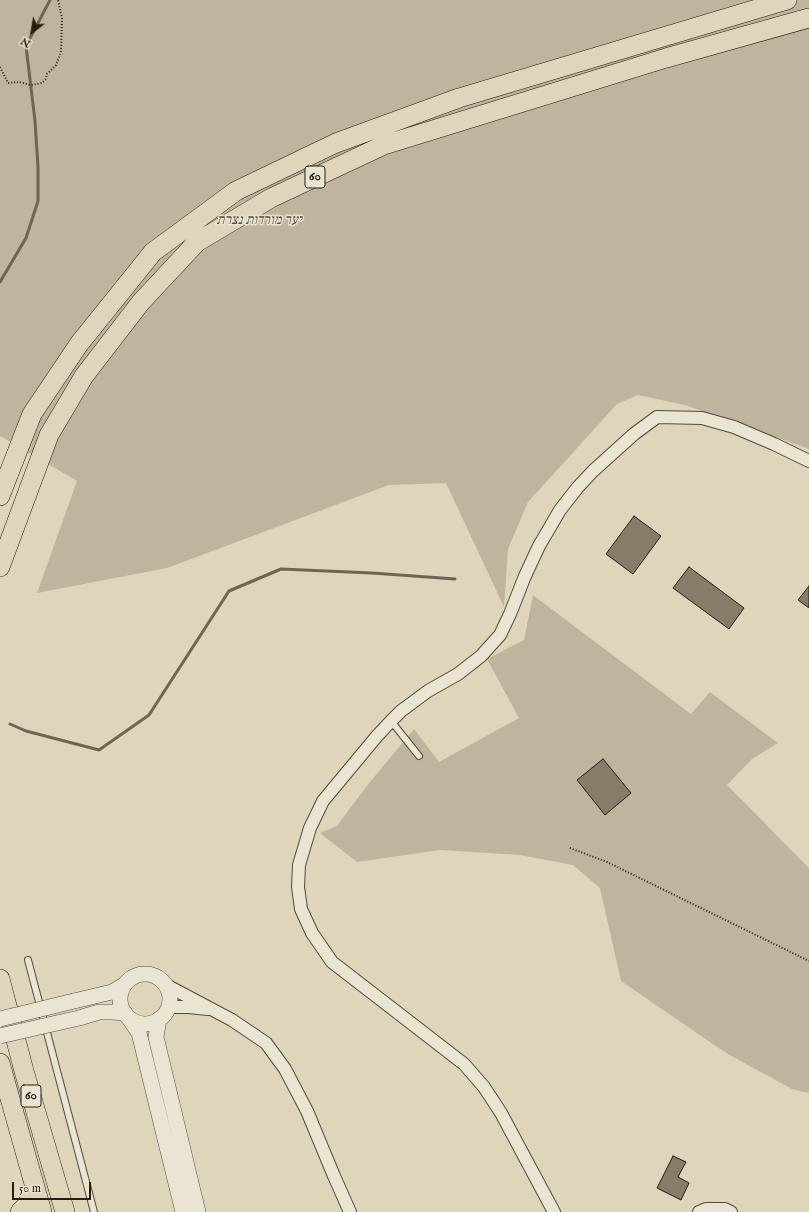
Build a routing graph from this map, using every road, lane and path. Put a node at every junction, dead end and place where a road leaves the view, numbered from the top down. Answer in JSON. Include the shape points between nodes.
{"nodes":[{"id":1,"x":58,"y":0,"type":"edge"},
{"id":2,"x":788,"y":0,"type":"edge"},
{"id":3,"x":809,"y":18,"type":"edge"},
{"id":4,"x":0,"y":67,"type":"edge"},
{"id":5,"x":809,"y":461,"type":"edge"},
{"id":6,"x":0,"y":496,"type":"edge"},
{"id":7,"x":0,"y":567,"type":"edge"},
{"id":8,"x":390,"y":722,"type":"junction"},
{"id":9,"x":419,"y":756,"type":"dead end"},
{"id":10,"x":570,"y":848,"type":"dead end"},
{"id":11,"x":28,"y":960,"type":"dead end"},
{"id":12,"x":809,"y":961,"type":"edge"},
{"id":13,"x":0,"y":979,"type":"edge"},
{"id":14,"x":166,"y":985,"type":"junction"},
{"id":15,"x":124,"y":986,"type":"junction"},
{"id":16,"x":169,"y":1007,"type":"junction"},
{"id":17,"x":215,"y":1010,"type":"junction"},
{"id":18,"x":127,"y":1015,"type":"junction"},
{"id":19,"x":0,"y":1019,"type":"edge"},
{"id":20,"x":159,"y":1019,"type":"junction"},
{"id":21,"x":0,"y":1036,"type":"edge"},
{"id":22,"x":0,"y":1063,"type":"edge"},
{"id":23,"x":35,"y":1187,"type":"junction"},
{"id":24,"x":20,"y":1212,"type":"edge"},
{"id":25,"x":42,"y":1212,"type":"edge"},
{"id":26,"x":65,"y":1212,"type":"edge"},
{"id":27,"x":94,"y":1212,"type":"edge"},
{"id":28,"x":183,"y":1212,"type":"edge"},
{"id":29,"x":198,"y":1212,"type":"edge"},
{"id":30,"x":350,"y":1212,"type":"edge"},
{"id":31,"x":554,"y":1212,"type":"edge"},
{"id":32,"x":699,"y":1212,"type":"edge"},
{"id":33,"x":731,"y":1212,"type":"edge"}],
"edges":[{"from":1,"to":4,"type":"path","via":[[62,18],[60,52],[56,65],[47,74],[46,79],[42,83],[31,85],[8,83]]},
{"from":2,"to":6,"type":"highway","number":"60","via":[[459,98],[336,143],[236,191],[153,252],[79,344],[32,414]]},
{"from":3,"to":7,"type":"highway","number":"60","via":[[666,58],[384,145],[271,198],[197,242],[141,302],[84,376],[49,435]]},
{"from":5,"to":8,"type":"street","via":[[734,427],[702,418],[657,417],[593,471],[560,510],[539,546],[500,635],[481,656],[458,674],[428,691]]},
{"from":8,"to":9,"type":"lane"},
{"from":8,"to":31,"type":"street","via":[[323,801],[310,828],[299,865],[301,909],[312,933],[332,962],[464,1064],[484,1087]]},
{"from":10,"to":12,"type":"path","via":[[607,862]]},
{"from":11,"to":27,"type":"lane"},
{"from":13,"to":26,"type":"highway","number":"60"},
{"from":14,"to":15,"type":"street","via":[[153,975],[145,974],[129,979]]},
{"from":14,"to":16,"type":"street","via":[[169,992]]},
{"from":14,"to":17,"type":"street"},
{"from":15,"to":18,"type":"street","via":[[120,1001]]},
{"from":15,"to":19,"type":"street","bridge":true,"via":[[112,992]]},
{"from":16,"to":17,"type":"street"},
{"from":16,"to":20,"type":"street"},
{"from":17,"to":30,"type":"street","via":[[266,1043],[285,1069],[307,1111]]},
{"from":18,"to":20,"type":"street","via":[[144,1024]]},
{"from":18,"to":21,"type":"street","bridge":true,"via":[[99,1012]]},
{"from":18,"to":28,"type":"street","via":[[139,1033]]},
{"from":20,"to":29,"type":"street","via":[[156,1037]]},
{"from":22,"to":23,"type":"highway","number":"60"},
{"from":23,"to":24,"type":"highway","via":[[27,1205]]},
{"from":23,"to":25,"type":"highway","number":"60"},
{"from":32,"to":33,"type":"street","via":[[706,1209],[725,1209]]}]}
